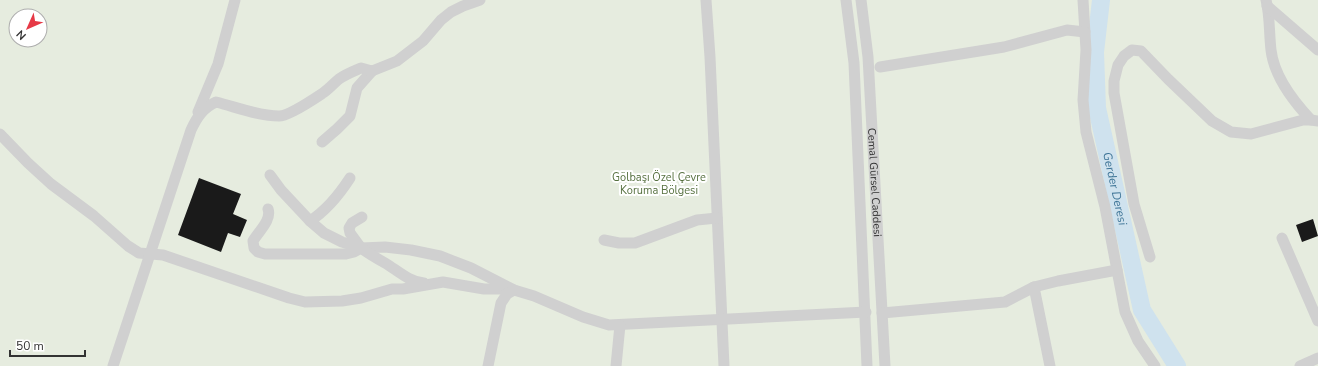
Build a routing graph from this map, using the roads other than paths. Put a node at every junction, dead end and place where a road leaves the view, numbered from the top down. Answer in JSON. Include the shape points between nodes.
{"nodes":[{"id":1,"x":234,"y":0,"type":"edge"},
{"id":2,"x":480,"y":0,"type":"edge"},
{"id":3,"x":706,"y":0,"type":"edge"},
{"id":4,"x":846,"y":0,"type":"edge"},
{"id":5,"x":861,"y":0,"type":"edge"},
{"id":6,"x":1082,"y":0,"type":"edge"},
{"id":7,"x":1267,"y":3,"type":"edge"},
{"id":8,"x":1085,"y":32,"type":"junction"},
{"id":9,"x":1318,"y":50,"type":"edge"},
{"id":10,"x":880,"y":67,"type":"dead end"},
{"id":11,"x":372,"y":71,"type":"junction"},
{"id":12,"x":1314,"y":121,"type":"edge"},
{"id":13,"x":191,"y":130,"type":"junction"},
{"id":14,"x":0,"y":134,"type":"edge"},
{"id":15,"x":322,"y":142,"type":"dead end"},
{"id":16,"x":270,"y":175,"type":"dead end"},
{"id":17,"x":350,"y":178,"type":"dead end"},
{"id":18,"x":268,"y":209,"type":"dead end"},
{"id":19,"x":362,"y":217,"type":"dead end"},
{"id":20,"x":717,"y":218,"type":"junction"},
{"id":21,"x":310,"y":221,"type":"junction"},
{"id":22,"x":1282,"y":238,"type":"dead end"},
{"id":23,"x":604,"y":240,"type":"dead end"},
{"id":24,"x":361,"y":248,"type":"junction"},
{"id":25,"x":150,"y":254,"type":"junction"},
{"id":26,"x":1150,"y":256,"type":"dead end"},
{"id":27,"x":1117,"y":270,"type":"junction"},
{"id":28,"x":430,"y":284,"type":"junction"},
{"id":29,"x":1034,"y":287,"type":"junction"},
{"id":30,"x":514,"y":290,"type":"junction"},
{"id":31,"x":866,"y":312,"type":"junction"},
{"id":32,"x":882,"y":312,"type":"junction"},
{"id":33,"x":721,"y":320,"type":"junction"},
{"id":34,"x":1318,"y":321,"type":"edge"},
{"id":35,"x":620,"y":325,"type":"junction"},
{"id":36,"x":1318,"y":358,"type":"edge"},
{"id":37,"x":113,"y":366,"type":"edge"},
{"id":38,"x":488,"y":366,"type":"edge"},
{"id":39,"x":616,"y":366,"type":"edge"},
{"id":40,"x":724,"y":366,"type":"edge"},
{"id":41,"x":867,"y":366,"type":"edge"},
{"id":42,"x":885,"y":366,"type":"edge"},
{"id":43,"x":1050,"y":366,"type":"edge"},
{"id":44,"x":1155,"y":366,"type":"edge"},
{"id":45,"x":1300,"y":366,"type":"edge"}],
"edges":[{"from":1,"to":13,"type":"street","via":[[218,64]]},
{"from":2,"to":11,"type":"street","via":[[451,12],[423,41],[397,61]]},
{"from":3,"to":20,"type":"street"},
{"from":4,"to":31,"type":"street","name":"Cemal Gürsel Caddesi","via":[[854,63]]},
{"from":5,"to":32,"type":"street","name":"Cemal Gürsel Caddesi","via":[[868,57]]},
{"from":6,"to":8,"type":"street"},
{"from":7,"to":9,"type":"street"},
{"from":7,"to":12,"type":"street","via":[[1271,52],[1275,65],[1294,100]]},
{"from":8,"to":10,"type":"street","via":[[1067,30],[997,48]]},
{"from":8,"to":27,"type":"street","via":[[1083,100],[1086,132]]},
{"from":11,"to":13,"type":"street","via":[[361,68],[349,73],[324,93],[281,116],[250,112],[216,102],[201,112]]},
{"from":11,"to":15,"type":"street","via":[[357,88],[350,116]]},
{"from":12,"to":26,"type":"street","via":[[1288,124],[1251,134],[1232,132],[1212,121],[1141,51],[1135,49],[1128,52],[1118,65],[1114,93],[1134,204]]},
{"from":13,"to":25,"type":"street"},
{"from":14,"to":25,"type":"street","via":[[51,184],[134,250]]},
{"from":16,"to":21,"type":"street"},
{"from":17,"to":21,"type":"street","via":[[337,198]]},
{"from":18,"to":24,"type":"street","via":[[267,218],[253,241],[258,252],[346,254]]},
{"from":19,"to":24,"type":"street","via":[[349,228]]},
{"from":20,"to":23,"type":"street","via":[[697,220],[635,243],[619,244]]},
{"from":20,"to":33,"type":"street"},
{"from":21,"to":24,"type":"street","via":[[324,233]]},
{"from":22,"to":34,"type":"street"},
{"from":24,"to":28,"type":"street","via":[[413,281]]},
{"from":24,"to":30,"type":"street","via":[[385,247],[440,256],[471,268]]},
{"from":25,"to":28,"type":"street","via":[[305,302],[348,300],[392,289]]},
{"from":25,"to":37,"type":"street"},
{"from":27,"to":29,"type":"street"},
{"from":27,"to":44,"type":"street","via":[[1130,325]]},
{"from":28,"to":30,"type":"street","via":[[443,282],[484,289]]},
{"from":29,"to":32,"type":"street","via":[[1005,302]]},
{"from":29,"to":43,"type":"street"},
{"from":30,"to":35,"type":"street","via":[[583,317],[609,325]]},
{"from":30,"to":38,"type":"street","via":[[507,294],[501,303]]},
{"from":31,"to":33,"type":"street"},
{"from":31,"to":41,"type":"street","name":"Cemal Gürsel Caddesi"},
{"from":32,"to":42,"type":"street","name":"Cemal Gürsel Caddesi"},
{"from":33,"to":35,"type":"street"},
{"from":33,"to":40,"type":"street"},
{"from":35,"to":39,"type":"street"},
{"from":36,"to":45,"type":"street"}]}
